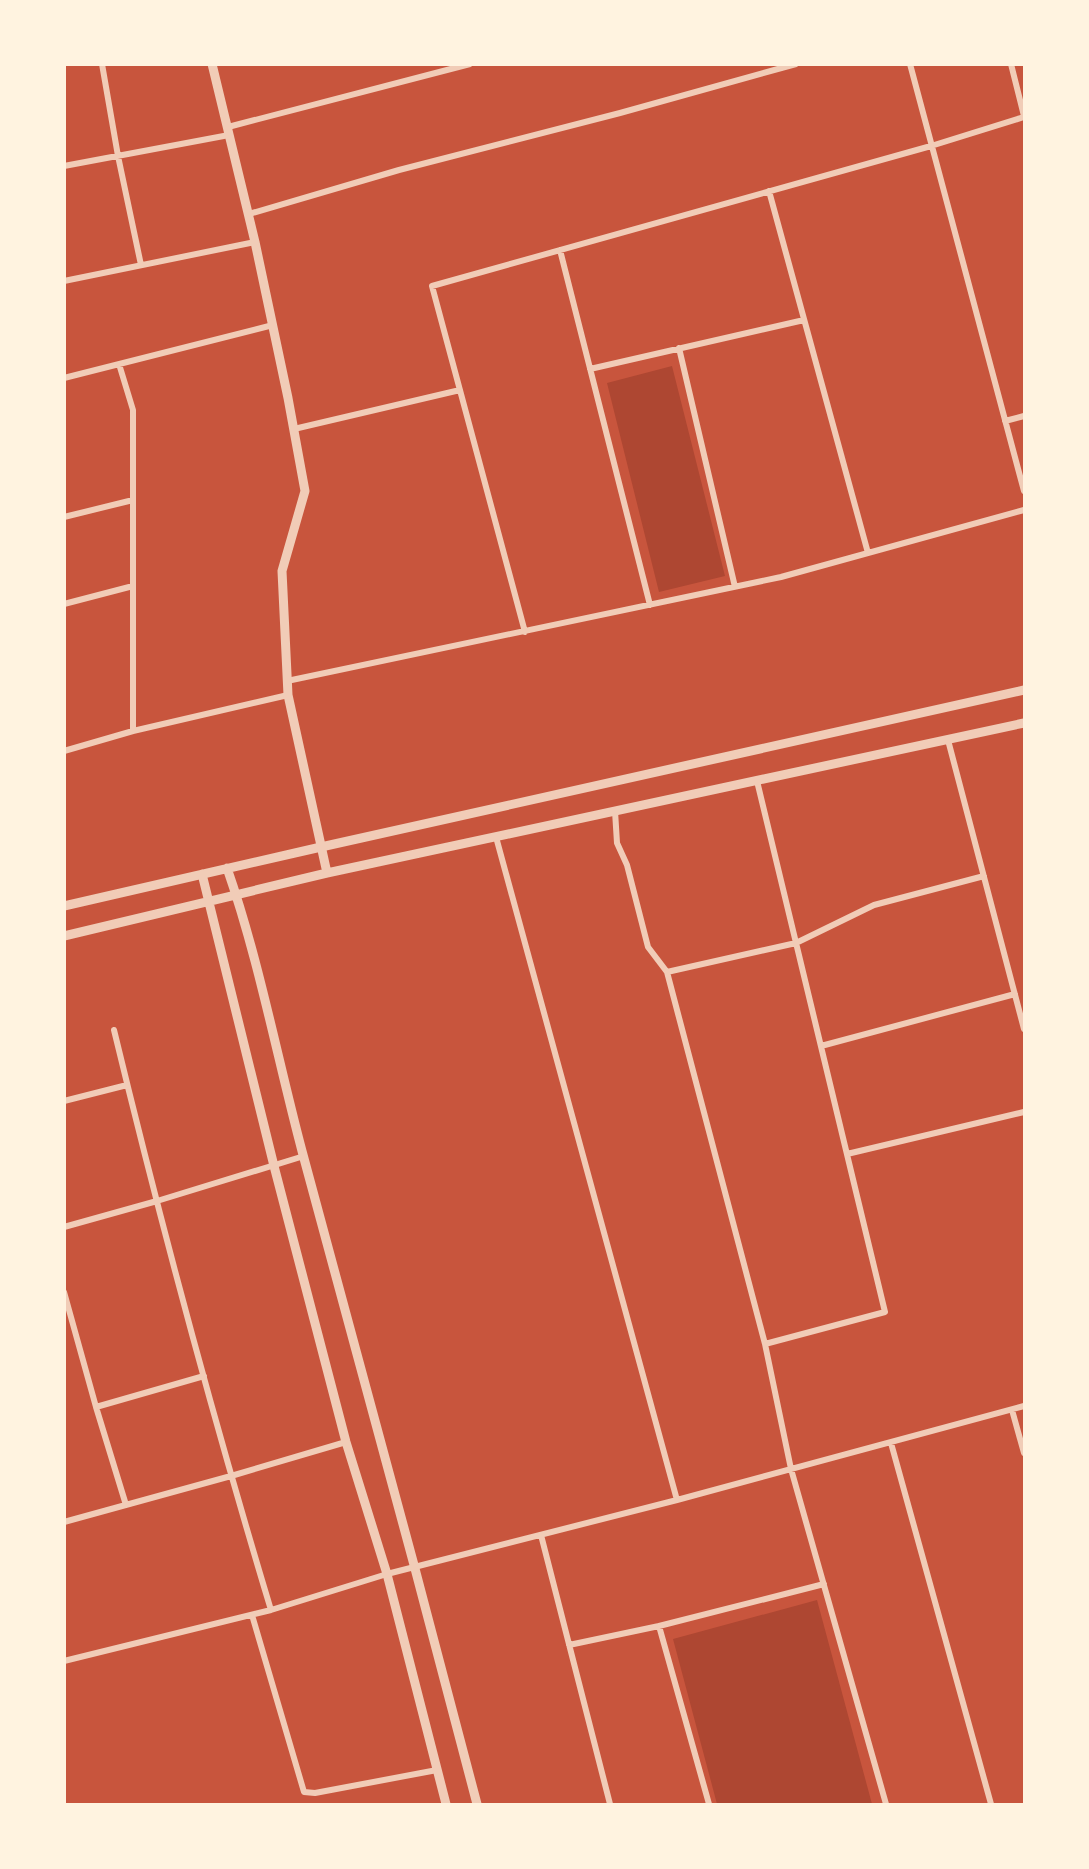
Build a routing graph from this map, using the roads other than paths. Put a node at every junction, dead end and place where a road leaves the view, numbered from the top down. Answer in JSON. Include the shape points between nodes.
{"nodes":[{"id":1,"x":102,"y":64,"type":"edge"},
{"id":2,"x":212,"y":64,"type":"edge"},
{"id":3,"x":470,"y":64,"type":"edge"},
{"id":4,"x":796,"y":64,"type":"edge"},
{"id":5,"x":910,"y":64,"type":"edge"},
{"id":6,"x":1011,"y":64,"type":"edge"},
{"id":7,"x":1024,"y":117,"type":"edge"},
{"id":8,"x":228,"y":131,"type":"junction"},
{"id":9,"x":931,"y":146,"type":"junction"},
{"id":10,"x":118,"y":156,"type":"junction"},
{"id":11,"x":64,"y":166,"type":"edge"},
{"id":12,"x":769,"y":191,"type":"junction"},
{"id":13,"x":249,"y":214,"type":"junction"},
{"id":14,"x":255,"y":242,"type":"junction"},
{"id":15,"x":560,"y":250,"type":"junction"},
{"id":16,"x":141,"y":265,"type":"junction"},
{"id":17,"x":64,"y":281,"type":"edge"},
{"id":18,"x":804,"y":320,"type":"junction"},
{"id":19,"x":273,"y":325,"type":"junction"},
{"id":20,"x":679,"y":348,"type":"junction"},
{"id":21,"x":119,"y":364,"type":"junction"},
{"id":22,"x":590,"y":369,"type":"junction"},
{"id":23,"x":64,"y":378,"type":"edge"},
{"id":24,"x":460,"y":390,"type":"junction"},
{"id":25,"x":1024,"y":416,"type":"edge"},
{"id":26,"x":1005,"y":421,"type":"junction"},
{"id":27,"x":294,"y":429,"type":"junction"},
{"id":28,"x":1024,"y":491,"type":"edge"},
{"id":29,"x":133,"y":500,"type":"junction"},
{"id":30,"x":1024,"y":510,"type":"edge"},
{"id":31,"x":64,"y":517,"type":"edge"},
{"id":32,"x":868,"y":553,"type":"junction"},
{"id":33,"x":133,"y":586,"type":"junction"},
{"id":34,"x":735,"y":586,"type":"junction"},
{"id":35,"x":64,"y":604,"type":"edge"},
{"id":36,"x":650,"y":605,"type":"junction"},
{"id":37,"x":525,"y":632,"type":"junction"},
{"id":38,"x":287,"y":681,"type":"junction"},
{"id":39,"x":1024,"y":690,"type":"edge"},
{"id":40,"x":288,"y":695,"type":"junction"},
{"id":41,"x":1024,"y":723,"type":"edge"},
{"id":42,"x":133,"y":731,"type":"junction"},
{"id":43,"x":948,"y":740,"type":"junction"},
{"id":44,"x":64,"y":751,"type":"edge"},
{"id":45,"x":757,"y":781,"type":"junction"},
{"id":46,"x":615,"y":811,"type":"junction"},
{"id":47,"x":496,"y":837,"type":"junction"},
{"id":48,"x":321,"y":847,"type":"junction"},
{"id":49,"x":227,"y":868,"type":"junction"},
{"id":50,"x":327,"y":873,"type":"junction"},
{"id":51,"x":202,"y":874,"type":"junction"},
{"id":52,"x":984,"y":876,"type":"junction"},
{"id":53,"x":235,"y":895,"type":"junction"},
{"id":54,"x":209,"y":901,"type":"junction"},
{"id":55,"x":64,"y":906,"type":"edge"},
{"id":56,"x":64,"y":936,"type":"edge"},
{"id":57,"x":796,"y":943,"type":"junction"},
{"id":58,"x":667,"y":972,"type":"junction"},
{"id":59,"x":1015,"y":994,"type":"junction"},
{"id":60,"x":1024,"y":1029,"type":"edge"},
{"id":61,"x":114,"y":1030,"type":"dead end"},
{"id":62,"x":821,"y":1046,"type":"junction"},
{"id":63,"x":127,"y":1085,"type":"junction"},
{"id":64,"x":64,"y":1101,"type":"edge"},
{"id":65,"x":1024,"y":1112,"type":"edge"},
{"id":66,"x":847,"y":1154,"type":"junction"},
{"id":67,"x":304,"y":1156,"type":"junction"},
{"id":68,"x":274,"y":1166,"type":"junction"},
{"id":69,"x":157,"y":1201,"type":"junction"},
{"id":70,"x":64,"y":1227,"type":"edge"},
{"id":71,"x":64,"y":1292,"type":"edge"},
{"id":72,"x":765,"y":1344,"type":"junction"},
{"id":73,"x":204,"y":1376,"type":"junction"},
{"id":74,"x":1024,"y":1406,"type":"edge"},
{"id":75,"x":96,"y":1407,"type":"junction"},
{"id":76,"x":1012,"y":1410,"type":"junction"},
{"id":77,"x":346,"y":1442,"type":"junction"},
{"id":78,"x":891,"y":1443,"type":"junction"},
{"id":79,"x":1024,"y":1453,"type":"edge"},
{"id":80,"x":791,"y":1469,"type":"junction"},
{"id":81,"x":231,"y":1476,"type":"junction"},
{"id":82,"x":677,"y":1500,"type":"junction"},
{"id":83,"x":126,"y":1505,"type":"junction"},
{"id":84,"x":64,"y":1521,"type":"edge"},
{"id":85,"x":541,"y":1535,"type":"junction"},
{"id":86,"x":416,"y":1567,"type":"junction"},
{"id":87,"x":387,"y":1574,"type":"junction"},
{"id":88,"x":824,"y":1584,"type":"junction"},
{"id":89,"x":271,"y":1610,"type":"junction"},
{"id":90,"x":252,"y":1615,"type":"junction"},
{"id":91,"x":659,"y":1626,"type":"junction"},
{"id":92,"x":569,"y":1645,"type":"junction"},
{"id":93,"x":64,"y":1662,"type":"edge"},
{"id":94,"x":437,"y":1770,"type":"junction"},
{"id":95,"x":446,"y":1804,"type":"edge"},
{"id":96,"x":477,"y":1804,"type":"edge"},
{"id":97,"x":610,"y":1804,"type":"edge"},
{"id":98,"x":709,"y":1804,"type":"edge"},
{"id":99,"x":886,"y":1804,"type":"edge"},
{"id":100,"x":991,"y":1804,"type":"edge"}],
"edges":[{"from":1,"to":10,"type":"street"},
{"from":2,"to":8,"type":"street"},
{"from":3,"to":8,"type":"street"},
{"from":4,"to":13,"type":"street"},
{"from":5,"to":9,"type":"street"},
{"from":6,"to":7,"type":"street"},
{"from":7,"to":9,"type":"street"},
{"from":8,"to":10,"type":"street"},
{"from":8,"to":13,"type":"street"},
{"from":9,"to":12,"type":"street"},
{"from":9,"to":26,"type":"street"},
{"from":10,"to":11,"type":"street"},
{"from":10,"to":16,"type":"street"},
{"from":12,"to":15,"type":"street"},
{"from":12,"to":18,"type":"street"},
{"from":13,"to":14,"type":"street"},
{"from":14,"to":16,"type":"street"},
{"from":14,"to":19,"type":"street"},
{"from":15,"to":22,"type":"street"},
{"from":15,"to":24,"type":"street","via":[[432,286]]},
{"from":16,"to":17,"type":"street"},
{"from":18,"to":20,"type":"street"},
{"from":18,"to":32,"type":"street"},
{"from":19,"to":21,"type":"street"},
{"from":19,"to":27,"type":"street"},
{"from":20,"to":22,"type":"street"},
{"from":20,"to":34,"type":"street"},
{"from":21,"to":23,"type":"street"},
{"from":21,"to":29,"type":"street","via":[[133,410]]},
{"from":22,"to":36,"type":"street"},
{"from":24,"to":27,"type":"street"},
{"from":24,"to":37,"type":"street"},
{"from":25,"to":26,"type":"street"},
{"from":26,"to":28,"type":"street"},
{"from":27,"to":38,"type":"street","via":[[305,491],[282,571]]},
{"from":29,"to":31,"type":"street"},
{"from":29,"to":33,"type":"street"},
{"from":30,"to":32,"type":"street"},
{"from":32,"to":34,"type":"street"},
{"from":33,"to":35,"type":"street"},
{"from":33,"to":42,"type":"street"},
{"from":34,"to":36,"type":"street"},
{"from":36,"to":37,"type":"street"},
{"from":37,"to":38,"type":"street"},
{"from":38,"to":40,"type":"street"},
{"from":39,"to":48,"type":"street"},
{"from":40,"to":42,"type":"street"},
{"from":40,"to":48,"type":"street"},
{"from":41,"to":43,"type":"street"},
{"from":42,"to":44,"type":"street"},
{"from":43,"to":45,"type":"street"},
{"from":43,"to":52,"type":"street"},
{"from":45,"to":46,"type":"street"},
{"from":45,"to":57,"type":"street"},
{"from":46,"to":47,"type":"street"},
{"from":46,"to":58,"type":"street","via":[[617,843],[627,865],[648,947]]},
{"from":47,"to":50,"type":"street"},
{"from":47,"to":82,"type":"street"},
{"from":48,"to":49,"type":"street"},
{"from":48,"to":50,"type":"street"},
{"from":49,"to":51,"type":"street"},
{"from":49,"to":53,"type":"street"},
{"from":50,"to":53,"type":"street"},
{"from":51,"to":54,"type":"street"},
{"from":51,"to":55,"type":"street"},
{"from":52,"to":57,"type":"street","via":[[874,905]]},
{"from":52,"to":59,"type":"street"},
{"from":53,"to":54,"type":"street"},
{"from":53,"to":67,"type":"street"},
{"from":54,"to":56,"type":"street"},
{"from":54,"to":68,"type":"street"},
{"from":57,"to":58,"type":"street"},
{"from":57,"to":62,"type":"street"},
{"from":58,"to":72,"type":"street"},
{"from":59,"to":60,"type":"street"},
{"from":59,"to":62,"type":"street"},
{"from":61,"to":63,"type":"street"},
{"from":62,"to":66,"type":"street"},
{"from":63,"to":64,"type":"street"},
{"from":63,"to":69,"type":"street"},
{"from":65,"to":66,"type":"street"},
{"from":66,"to":72,"type":"street","via":[[885,1312]]},
{"from":67,"to":68,"type":"street"},
{"from":67,"to":86,"type":"street"},
{"from":68,"to":69,"type":"street"},
{"from":68,"to":77,"type":"street"},
{"from":69,"to":70,"type":"street"},
{"from":69,"to":73,"type":"street"},
{"from":71,"to":75,"type":"street"},
{"from":72,"to":80,"type":"street"},
{"from":73,"to":75,"type":"street"},
{"from":73,"to":81,"type":"street"},
{"from":74,"to":76,"type":"street"},
{"from":75,"to":83,"type":"street"},
{"from":76,"to":78,"type":"street"},
{"from":76,"to":79,"type":"street"},
{"from":77,"to":81,"type":"street"},
{"from":77,"to":87,"type":"street"},
{"from":78,"to":80,"type":"street"},
{"from":78,"to":100,"type":"street"},
{"from":80,"to":82,"type":"street"},
{"from":80,"to":88,"type":"street"},
{"from":81,"to":83,"type":"street"},
{"from":81,"to":89,"type":"street"},
{"from":82,"to":85,"type":"street"},
{"from":83,"to":84,"type":"street"},
{"from":85,"to":86,"type":"street"},
{"from":85,"to":92,"type":"street"},
{"from":86,"to":87,"type":"street"},
{"from":86,"to":96,"type":"street"},
{"from":87,"to":89,"type":"street"},
{"from":87,"to":94,"type":"street"},
{"from":88,"to":91,"type":"street"},
{"from":88,"to":99,"type":"street"},
{"from":89,"to":90,"type":"street"},
{"from":90,"to":93,"type":"street"},
{"from":90,"to":94,"type":"street","via":[[304,1792]]},
{"from":91,"to":92,"type":"street"},
{"from":91,"to":98,"type":"street"},
{"from":92,"to":97,"type":"street"},
{"from":94,"to":95,"type":"street"}]}
